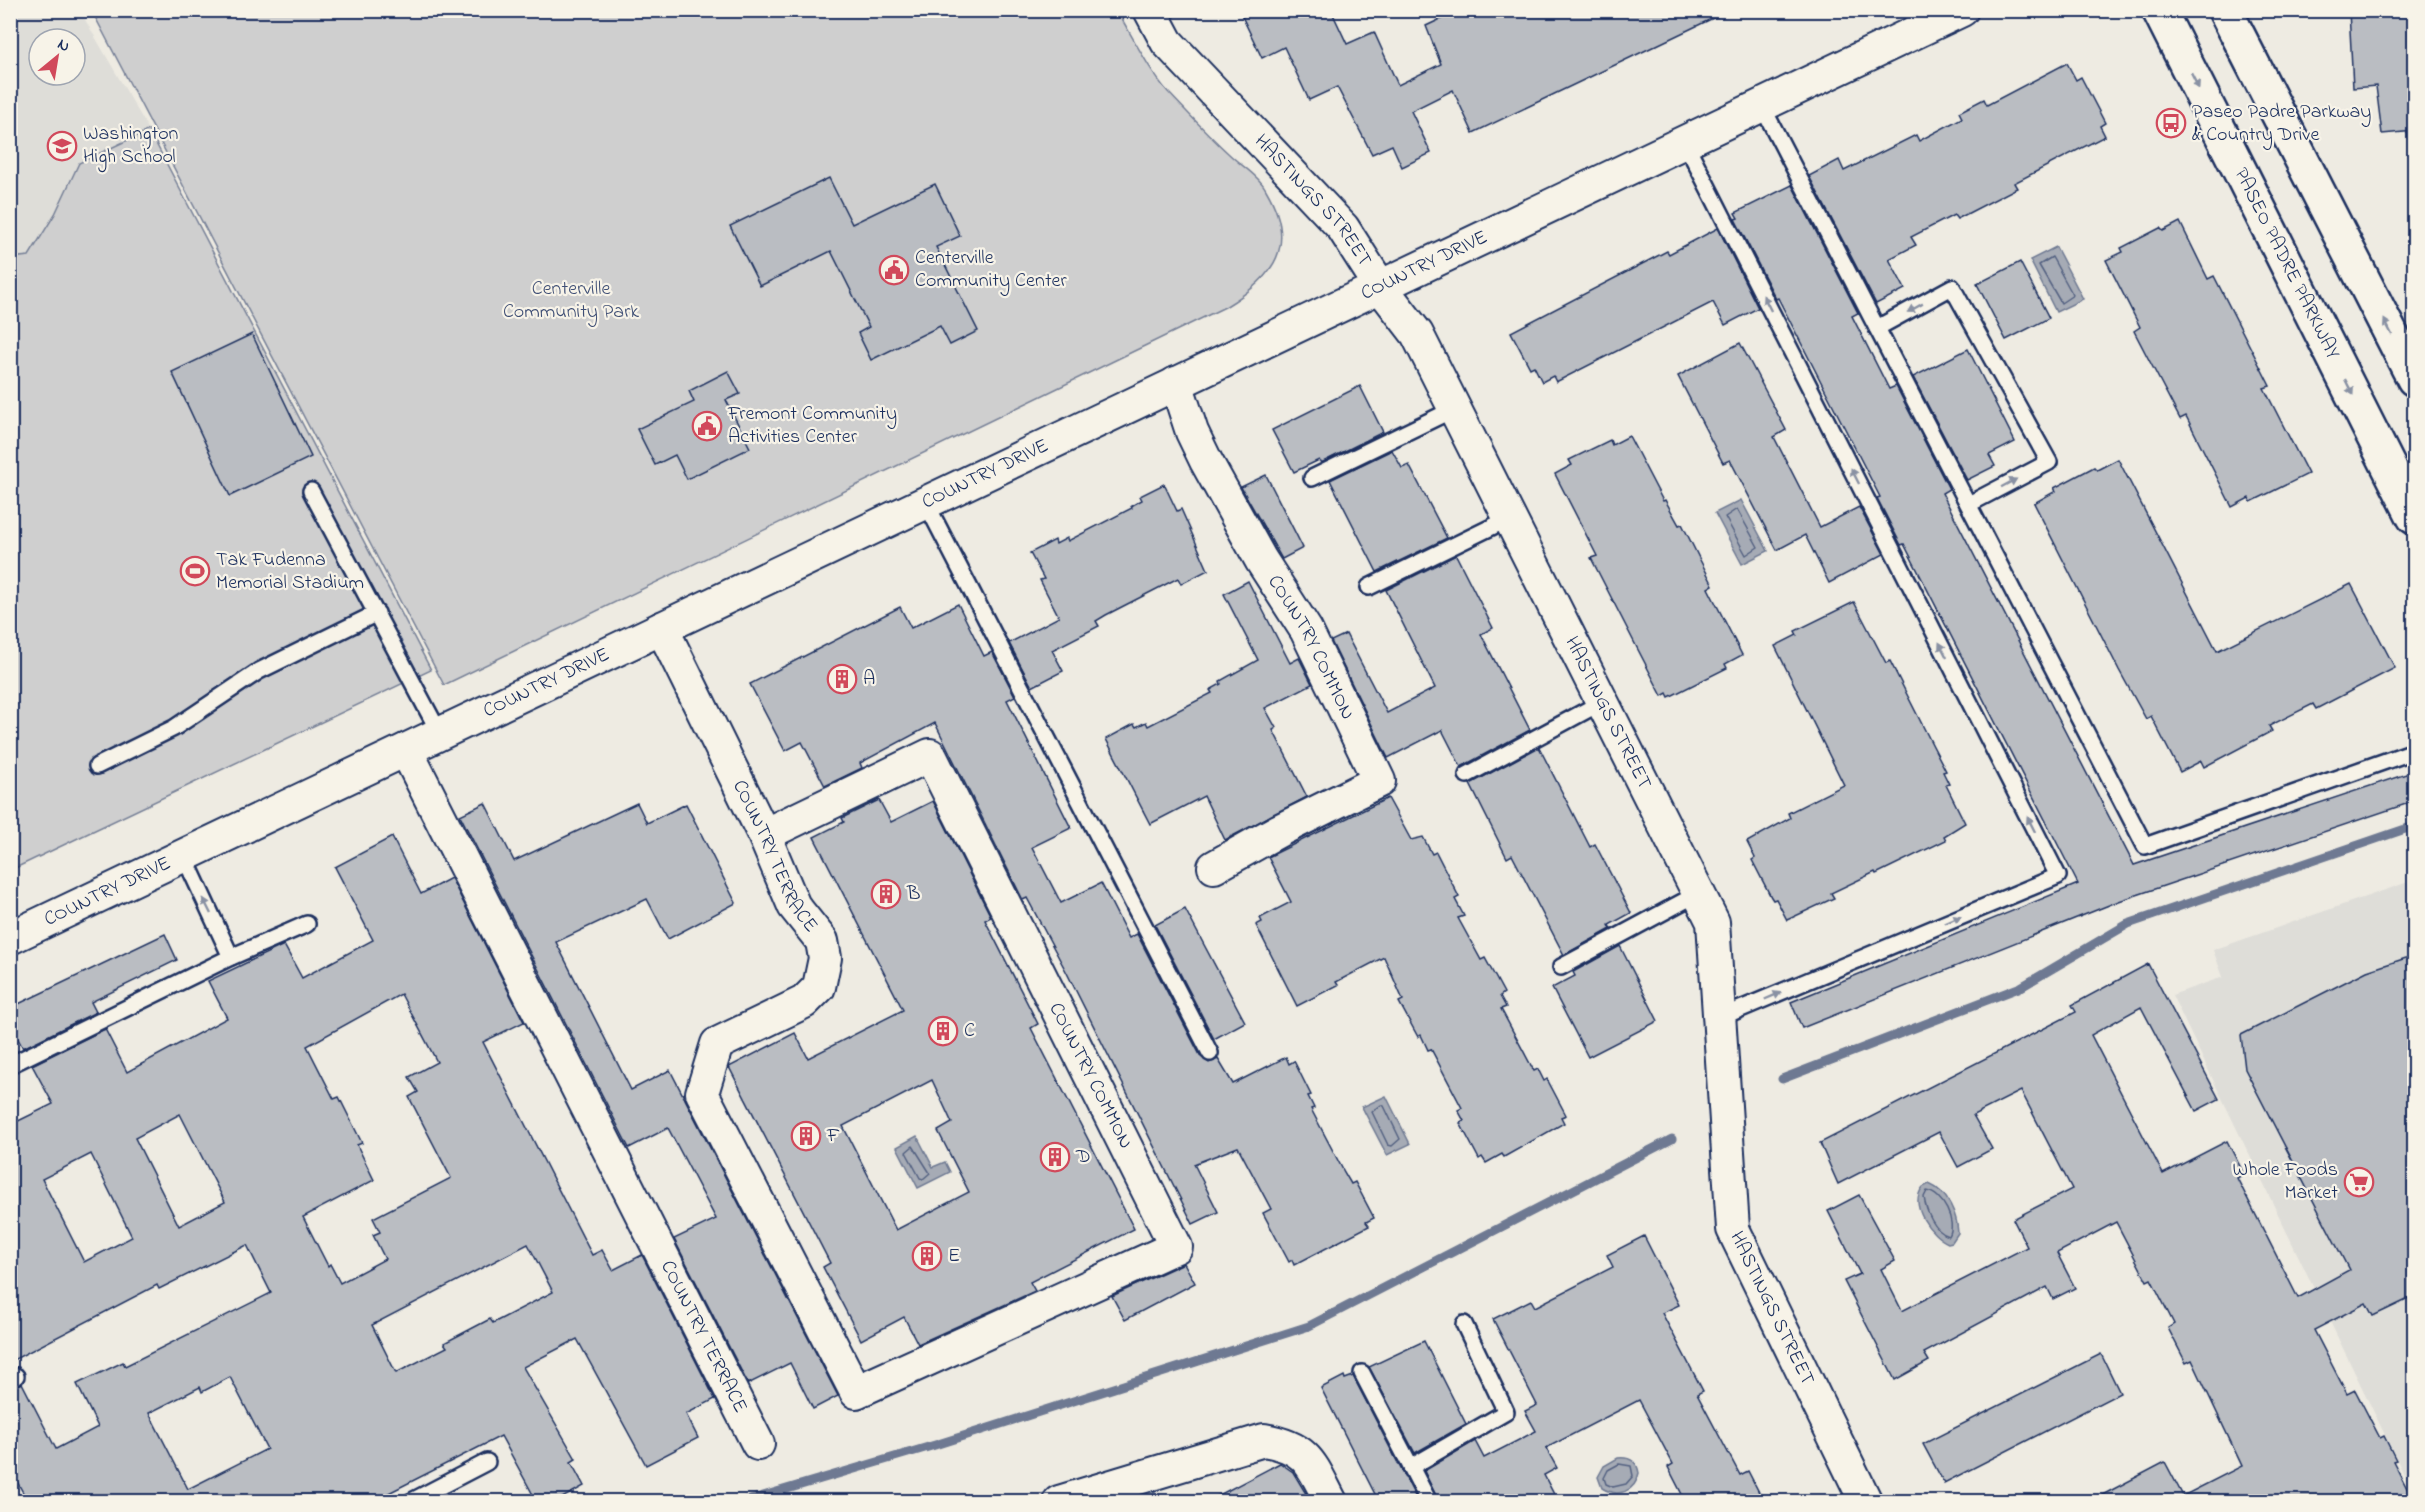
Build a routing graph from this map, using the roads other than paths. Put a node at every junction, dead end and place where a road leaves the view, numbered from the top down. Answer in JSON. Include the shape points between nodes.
{"nodes":[{"id":1,"x":1149,"y":10,"type":"edge"},
{"id":2,"x":1962,"y":10,"type":"edge"},
{"id":3,"x":2133,"y":10,"type":"edge"},
{"id":4,"x":2159,"y":10,"type":"edge"},
{"id":5,"x":2227,"y":13,"type":"edge"},
{"id":6,"x":2176,"y":45,"type":"junction"},
{"id":7,"x":1762,"y":105,"type":"junction"},
{"id":8,"x":1685,"y":142,"type":"junction"},
{"id":9,"x":1380,"y":286,"type":"junction"},
{"id":10,"x":1877,"y":328,"type":"junction"},
{"id":11,"x":2415,"y":379,"type":"edge"},
{"id":12,"x":1176,"y":383,"type":"junction"},
{"id":13,"x":1454,"y":409,"type":"junction"},
{"id":14,"x":1312,"y":478,"type":"dead end"},
{"id":15,"x":311,"y":491,"type":"dead end"},
{"id":16,"x":926,"y":502,"type":"junction"},
{"id":17,"x":1969,"y":504,"type":"junction"},
{"id":18,"x":2415,"y":517,"type":"edge"},
{"id":19,"x":1509,"y":518,"type":"junction"},
{"id":20,"x":1369,"y":587,"type":"dead end"},
{"id":21,"x":377,"y":613,"type":"junction"},
{"id":22,"x":662,"y":628,"type":"junction"},
{"id":23,"x":1602,"y":702,"type":"junction"},
{"id":24,"x":440,"y":734,"type":"junction"},
{"id":25,"x":406,"y":750,"type":"junction"},
{"id":26,"x":2415,"y":751,"type":"edge"},
{"id":27,"x":97,"y":766,"type":"dead end"},
{"id":28,"x":1467,"y":775,"type":"dead end"},
{"id":29,"x":764,"y":835,"type":"junction"},
{"id":30,"x":184,"y":856,"type":"junction"},
{"id":31,"x":1214,"y":867,"type":"dead end"},
{"id":32,"x":1699,"y":893,"type":"junction"},
{"id":33,"x":307,"y":924,"type":"dead end"},
{"id":34,"x":10,"y":938,"type":"edge"},
{"id":35,"x":231,"y":957,"type":"junction"},
{"id":36,"x":1561,"y":968,"type":"dead end"},
{"id":37,"x":1719,"y":1018,"type":"junction"},
{"id":38,"x":1210,"y":1053,"type":"dead end"},
{"id":39,"x":10,"y":1065,"type":"edge"},
{"id":40,"x":1464,"y":1324,"type":"dead end"},
{"id":41,"x":1362,"y":1373,"type":"dead end"},
{"id":42,"x":856,"y":1392,"type":"joint"},
{"id":43,"x":758,"y":1444,"type":"dead end"},
{"id":44,"x":488,"y":1462,"type":"dead end"},
{"id":45,"x":1411,"y":1467,"type":"junction"},
{"id":46,"x":410,"y":1502,"type":"edge"},
{"id":47,"x":1059,"y":1502,"type":"edge"},
{"id":48,"x":1331,"y":1502,"type":"edge"},
{"id":49,"x":1429,"y":1502,"type":"edge"},
{"id":50,"x":1866,"y":1502,"type":"edge"}],
"edges":[{"from":1,"to":9,"type":"street","name":"HASTINGS STREET","via":[[1167,42],[1343,228]]},
{"from":2,"to":7,"type":"street","name":"COUNTRY DRIVE"},
{"from":3,"to":6,"type":"main road"},
{"from":4,"to":6,"type":"main road","name":"PASEO PADRE PARKWAY"},
{"from":11,"to":5,"type":"main road","one_way":true},
{"from":6,"to":18,"type":"main road","name":"PASEO PADRE PARKWAY","one_way":true},
{"from":7,"to":8,"type":"street","name":"COUNTRY DRIVE"},
{"from":7,"to":10,"type":"lane"},
{"from":8,"to":9,"type":"street","name":"COUNTRY DRIVE"},
{"from":37,"to":8,"type":"lane","one_way":true,"via":[[2058,876]]},
{"from":9,"to":12,"type":"street","name":"COUNTRY DRIVE"},
{"from":9,"to":13,"type":"street","name":"HASTINGS STREET","via":[[1417,334]]},
{"from":10,"to":17,"type":"lane"},
{"from":17,"to":10,"type":"lane","one_way":true,"via":[[2049,462],[1952,287]]},
{"from":12,"to":16,"type":"street","name":"COUNTRY DRIVE"},
{"from":12,"to":31,"type":"street","name":"COUNTRY COMMON","via":[[1206,461],[1305,630],[1379,781]]},
{"from":13,"to":14,"type":"lane"},
{"from":13,"to":19,"type":"street","name":"HASTINGS STREET"},
{"from":15,"to":21,"type":"lane"},
{"from":16,"to":22,"type":"street","name":"COUNTRY DRIVE"},
{"from":16,"to":38,"type":"lane"},
{"from":17,"to":26,"type":"lane","via":[[2145,846]]},
{"from":19,"to":20,"type":"lane"},
{"from":19,"to":23,"type":"street","name":"HASTINGS STREET"},
{"from":21,"to":24,"type":"lane"},
{"from":21,"to":27,"type":"lane","via":[[259,671],[174,728]]},
{"from":22,"to":24,"type":"street","name":"COUNTRY DRIVE"},
{"from":22,"to":29,"type":"street","name":"COUNTRY TERRACE"},
{"from":23,"to":28,"type":"lane"},
{"from":23,"to":32,"type":"street","name":"HASTINGS STREET"},
{"from":24,"to":25,"type":"street","name":"COUNTRY DRIVE"},
{"from":25,"to":30,"type":"street","name":"COUNTRY DRIVE"},
{"from":25,"to":43,"type":"street","name":"COUNTRY TERRACE"},
{"from":29,"to":42,"type":"street","name":"COUNTRY TERRACE","via":[[794,906],[822,941],[825,958],[819,987],[804,1002],[717,1044],[702,1093]]},
{"from":29,"to":42,"type":"street","name":"COUNTRY COMMON","via":[[930,754],[1176,1247]]},
{"from":30,"to":34,"type":"street","name":"COUNTRY DRIVE"},
{"from":35,"to":30,"type":"lane","one_way":true},
{"from":32,"to":36,"type":"lane"},
{"from":32,"to":37,"type":"street","name":"HASTINGS STREET","via":[[1713,922]]},
{"from":33,"to":35,"type":"lane"},
{"from":35,"to":39,"type":"lane"},
{"from":37,"to":50,"type":"street","name":"HASTINGS STREET","via":[[1733,1229]]},
{"from":40,"to":45,"type":"lane","via":[[1506,1412]]},
{"from":41,"to":45,"type":"lane"},
{"from":44,"to":46,"type":"lane"},
{"from":45,"to":49,"type":"lane"},
{"from":47,"to":48,"type":"street","via":[[1264,1440],[1287,1444],[1310,1461]]}]}
